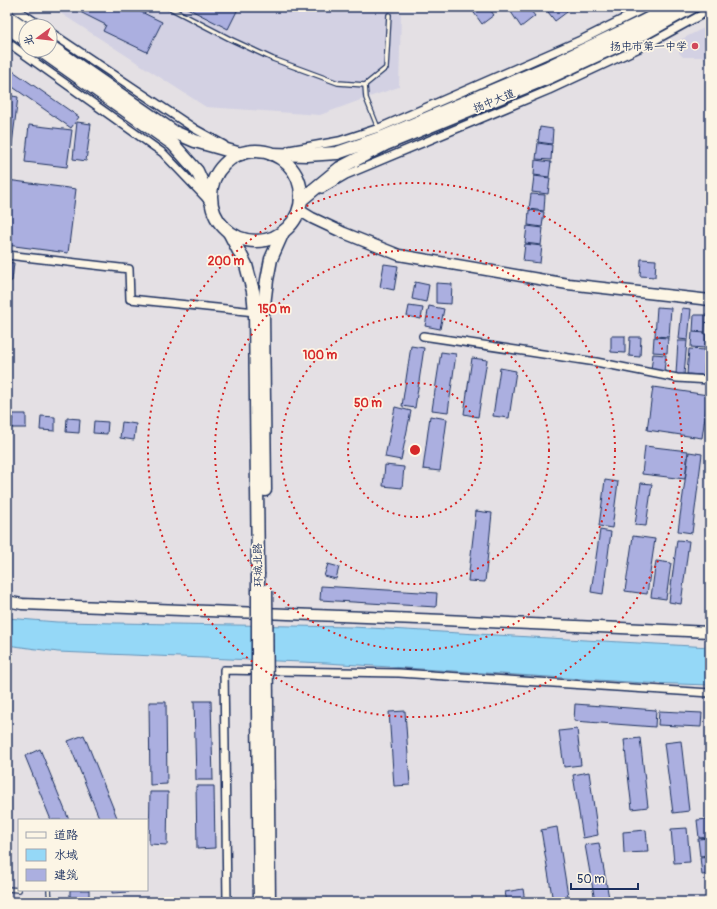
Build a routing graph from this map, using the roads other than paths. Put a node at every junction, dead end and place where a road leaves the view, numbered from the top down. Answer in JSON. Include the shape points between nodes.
{"nodes":[{"id":1,"x":168,"y":7,"type":"edge"},
{"id":2,"x":647,"y":7,"type":"edge"},
{"id":3,"x":692,"y":7,"type":"edge"},
{"id":4,"x":667,"y":8,"type":"edge"},
{"id":5,"x":710,"y":10,"type":"edge"},
{"id":6,"x":9,"y":15,"type":"edge"},
{"id":7,"x":389,"y":15,"type":"dead end"},
{"id":8,"x":18,"y":22,"type":"edge"},
{"id":9,"x":18,"y":28,"type":"edge"},
{"id":10,"x":58,"y":37,"type":"edge"},
{"id":11,"x":7,"y":42,"type":"edge"},
{"id":12,"x":58,"y":52,"type":"edge"},
{"id":13,"x":51,"y":58,"type":"edge"},
{"id":14,"x":365,"y":85,"type":"junction"},
{"id":15,"x":381,"y":133,"type":"junction"},
{"id":16,"x":241,"y":154,"type":"junction"},
{"id":17,"x":271,"y":154,"type":"junction"},
{"id":18,"x":212,"y":204,"type":"junction"},
{"id":19,"x":300,"y":205,"type":"junction"},
{"id":20,"x":229,"y":232,"type":"junction"},
{"id":21,"x":283,"y":232,"type":"junction"},
{"id":22,"x":7,"y":255,"type":"edge"},
{"id":23,"x":710,"y":300,"type":"edge"},
{"id":24,"x":255,"y":312,"type":"junction"},
{"id":25,"x":423,"y":336,"type":"dead end"},
{"id":26,"x":710,"y":380,"type":"edge"},
{"id":27,"x":262,"y":573,"type":"junction"},
{"id":28,"x":7,"y":601,"type":"edge"},
{"id":29,"x":710,"y":632,"type":"edge"},
{"id":30,"x":710,"y":694,"type":"edge"},
{"id":31,"x":263,"y":708,"type":"junction"},
{"id":32,"x":7,"y":890,"type":"edge"},
{"id":33,"x":18,"y":890,"type":"edge"},
{"id":34,"x":50,"y":891,"type":"edge"},
{"id":35,"x":50,"y":902,"type":"edge"},
{"id":36,"x":227,"y":902,"type":"edge"},
{"id":37,"x":260,"y":902,"type":"edge"},
{"id":38,"x":269,"y":902,"type":"edge"}],
"edges":[{"from":1,"to":14,"type":"lane","via":[[273,59],[338,83]]},
{"from":2,"to":15,"type":"street"},
{"from":3,"to":19,"type":"main road","name":"扬中大道","via":[[645,33],[550,78],[386,144],[340,168]]},
{"from":4,"to":15,"type":"main road","name":"扬中大道","via":[[548,67]]},
{"from":5,"to":19,"type":"street","via":[[650,43],[549,90],[346,176]]},
{"from":6,"to":8,"type":"main road"},
{"from":6,"to":9,"type":"main road"},
{"from":7,"to":14,"type":"lane","via":[[386,68]]},
{"from":10,"to":16,"type":"street","via":[[195,129]]},
{"from":11,"to":18,"type":"street","via":[[163,154]]},
{"from":12,"to":16,"type":"main road","via":[[174,132]]},
{"from":13,"to":18,"type":"main road","via":[[173,144],[198,171]]},
{"from":14,"to":15,"type":"lane","via":[[366,98]]},
{"from":15,"to":17,"type":"main road","name":"扬中大道","via":[[337,153]]},
{"from":16,"to":17,"type":"main road","via":[[261,151]]},
{"from":16,"to":18,"type":"main road","via":[[231,158],[219,170],[212,186]]},
{"from":17,"to":19,"type":"main road","via":[[284,161],[294,172],[298,181]]},
{"from":18,"to":20,"type":"main road","via":[[215,215]]},
{"from":19,"to":21,"type":"main road","via":[[290,226]]},
{"from":19,"to":23,"type":"street","via":[[312,218],[399,255],[568,284]]},
{"from":20,"to":21,"type":"main road","via":[[256,241]]},
{"from":20,"to":24,"type":"main road","name":"环城北路","via":[[246,265]]},
{"from":21,"to":27,"type":"main road","name":"环城北路","via":[[271,259],[263,313]]},
{"from":22,"to":24,"type":"street","via":[[130,269],[130,299]]},
{"from":24,"to":27,"type":"main road","name":"环城北路"},
{"from":25,"to":26,"type":"street","via":[[596,362],[677,378]]},
{"from":27,"to":31,"type":"main road","name":"环城北路","bridge":true},
{"from":28,"to":29,"type":"street","via":[[22,604]]},
{"from":30,"to":36,"type":"street","via":[[399,673],[224,670]]},
{"from":31,"to":37,"type":"main road","name":"环城北路"},
{"from":31,"to":38,"type":"main road","name":"环城北路"},
{"from":32,"to":33,"type":"lane"},
{"from":34,"to":35,"type":"lane"}]}
